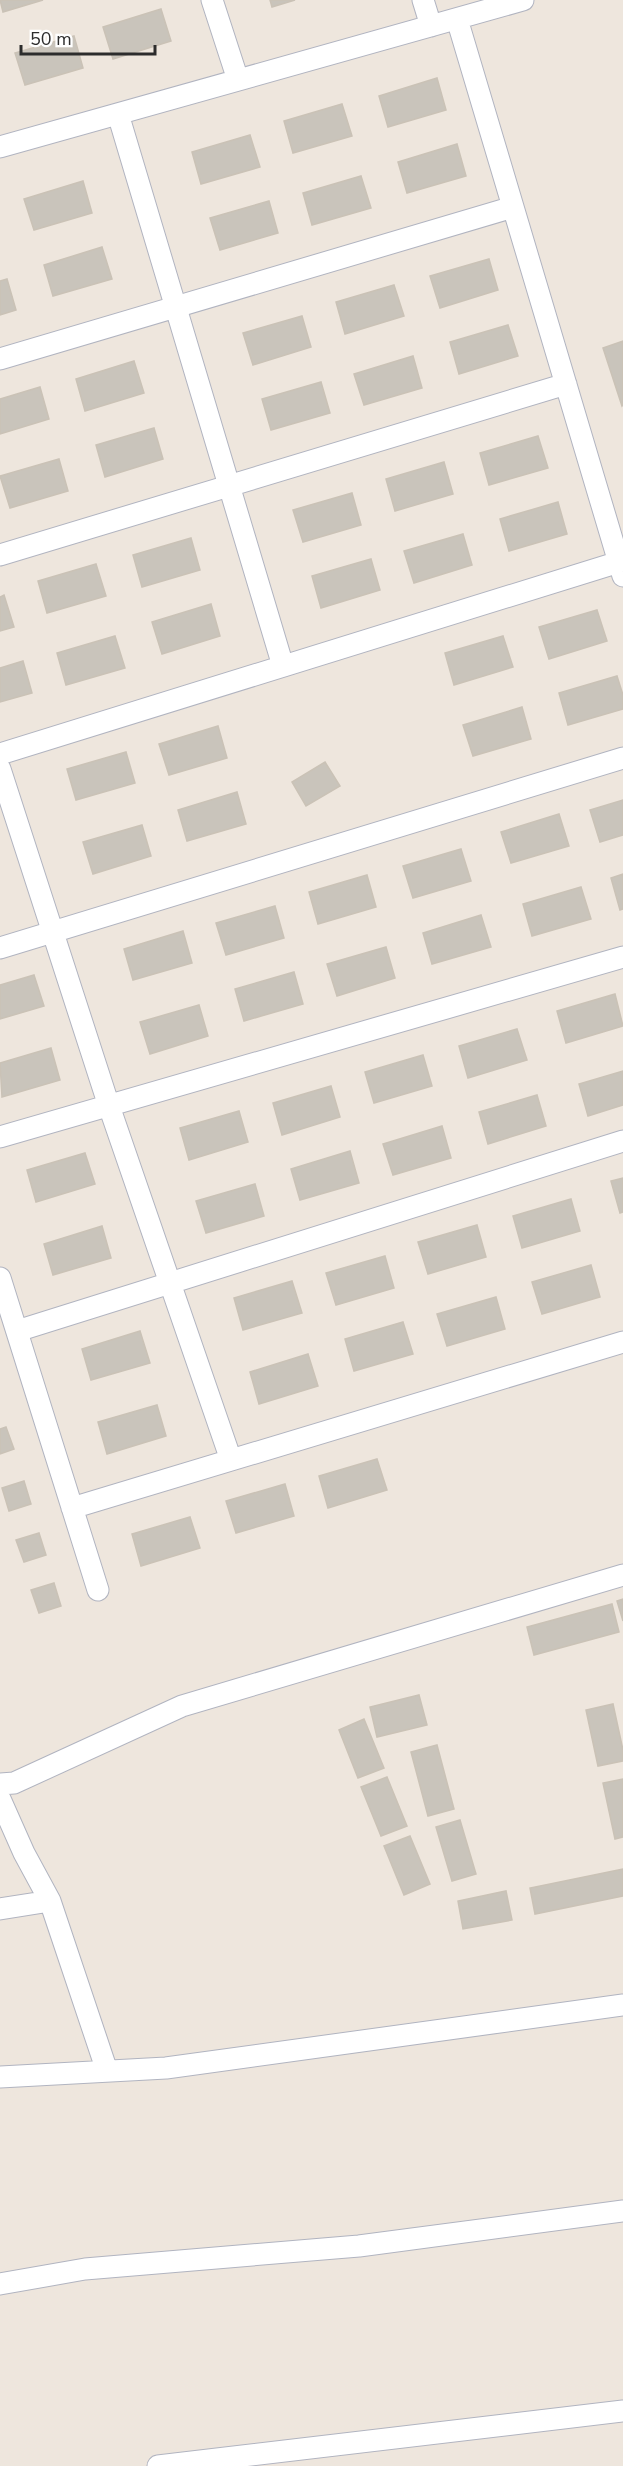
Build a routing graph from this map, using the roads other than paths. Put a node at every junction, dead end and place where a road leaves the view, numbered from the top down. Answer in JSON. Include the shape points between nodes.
{"nodes":[{"id":1,"x":212,"y":0,"type":"edge"},
{"id":2,"x":423,"y":0,"type":"edge"},
{"id":3,"x":523,"y":0,"type":"edge"},
{"id":4,"x":457,"y":19,"type":"junction"},
{"id":5,"x":431,"y":26,"type":"junction"},
{"id":6,"x":238,"y":80,"type":"junction"},
{"id":7,"x":118,"y":114,"type":"junction"},
{"id":8,"x":0,"y":147,"type":"edge"},
{"id":9,"x":513,"y":207,"type":"junction"},
{"id":10,"x":176,"y":307,"type":"junction"},
{"id":11,"x":0,"y":359,"type":"edge"},
{"id":12,"x":566,"y":384,"type":"junction"},
{"id":13,"x":229,"y":486,"type":"junction"},
{"id":14,"x":0,"y":555,"type":"edge"},
{"id":15,"x":621,"y":569,"type":"edge"},
{"id":16,"x":283,"y":666,"type":"junction"},
{"id":17,"x":0,"y":754,"type":"edge"},
{"id":18,"x":623,"y":758,"type":"edge"},
{"id":19,"x":0,"y":769,"type":"edge"},
{"id":20,"x":51,"y":933,"type":"junction"},
{"id":21,"x":0,"y":948,"type":"edge"},
{"id":22,"x":623,"y":957,"type":"edge"},
{"id":23,"x":109,"y":1106,"type":"junction"},
{"id":24,"x":0,"y":1137,"type":"edge"},
{"id":25,"x":623,"y":1141,"type":"edge"},
{"id":26,"x":0,"y":1278,"type":"edge"},
{"id":27,"x":169,"y":1283,"type":"junction"},
{"id":28,"x":16,"y":1331,"type":"junction"},
{"id":29,"x":623,"y":1342,"type":"edge"},
{"id":30,"x":231,"y":1460,"type":"junction"},
{"id":31,"x":72,"y":1508,"type":"junction"},
{"id":32,"x":623,"y":1575,"type":"edge"},
{"id":33,"x":98,"y":1590,"type":"dead end"},
{"id":34,"x":0,"y":1784,"type":"edge"},
{"id":35,"x":0,"y":1799,"type":"edge"},
{"id":36,"x":50,"y":1901,"type":"junction"},
{"id":37,"x":0,"y":1909,"type":"edge"},
{"id":38,"x":623,"y":2005,"type":"edge"},
{"id":39,"x":107,"y":2071,"type":"junction"},
{"id":40,"x":0,"y":2077,"type":"edge"},
{"id":41,"x":623,"y":2211,"type":"edge"},
{"id":42,"x":0,"y":2284,"type":"edge"},
{"id":43,"x":623,"y":2411,"type":"edge"},
{"id":44,"x":158,"y":2466,"type":"edge"}],
"edges":[{"from":1,"to":6,"type":"street"},
{"from":2,"to":5,"type":"street"},
{"from":3,"to":4,"type":"street"},
{"from":4,"to":5,"type":"street"},
{"from":4,"to":9,"type":"street"},
{"from":5,"to":6,"type":"street"},
{"from":6,"to":7,"type":"street"},
{"from":7,"to":8,"type":"street"},
{"from":7,"to":10,"type":"street"},
{"from":9,"to":10,"type":"street"},
{"from":9,"to":12,"type":"street"},
{"from":10,"to":11,"type":"street"},
{"from":10,"to":13,"type":"street"},
{"from":12,"to":13,"type":"street"},
{"from":12,"to":15,"type":"street"},
{"from":13,"to":14,"type":"street"},
{"from":13,"to":16,"type":"street"},
{"from":15,"to":16,"type":"street"},
{"from":16,"to":17,"type":"street"},
{"from":18,"to":20,"type":"street"},
{"from":19,"to":20,"type":"street"},
{"from":20,"to":21,"type":"street"},
{"from":20,"to":23,"type":"street"},
{"from":22,"to":23,"type":"street"},
{"from":23,"to":24,"type":"street"},
{"from":23,"to":27,"type":"street"},
{"from":25,"to":27,"type":"street"},
{"from":26,"to":28,"type":"street"},
{"from":27,"to":28,"type":"street"},
{"from":27,"to":30,"type":"street"},
{"from":28,"to":31,"type":"street"},
{"from":29,"to":30,"type":"street"},
{"from":30,"to":31,"type":"street"},
{"from":31,"to":33,"type":"street"},
{"from":32,"to":34,"type":"street","via":[[182,1706],[14,1783]]},
{"from":35,"to":36,"type":"street"},
{"from":36,"to":37,"type":"street"},
{"from":36,"to":39,"type":"street"},
{"from":38,"to":39,"type":"street","via":[[178,2067]]},
{"from":39,"to":40,"type":"street"},
{"from":41,"to":42,"type":"street","via":[[358,2246],[85,2269]]},
{"from":43,"to":44,"type":"street"}]}
